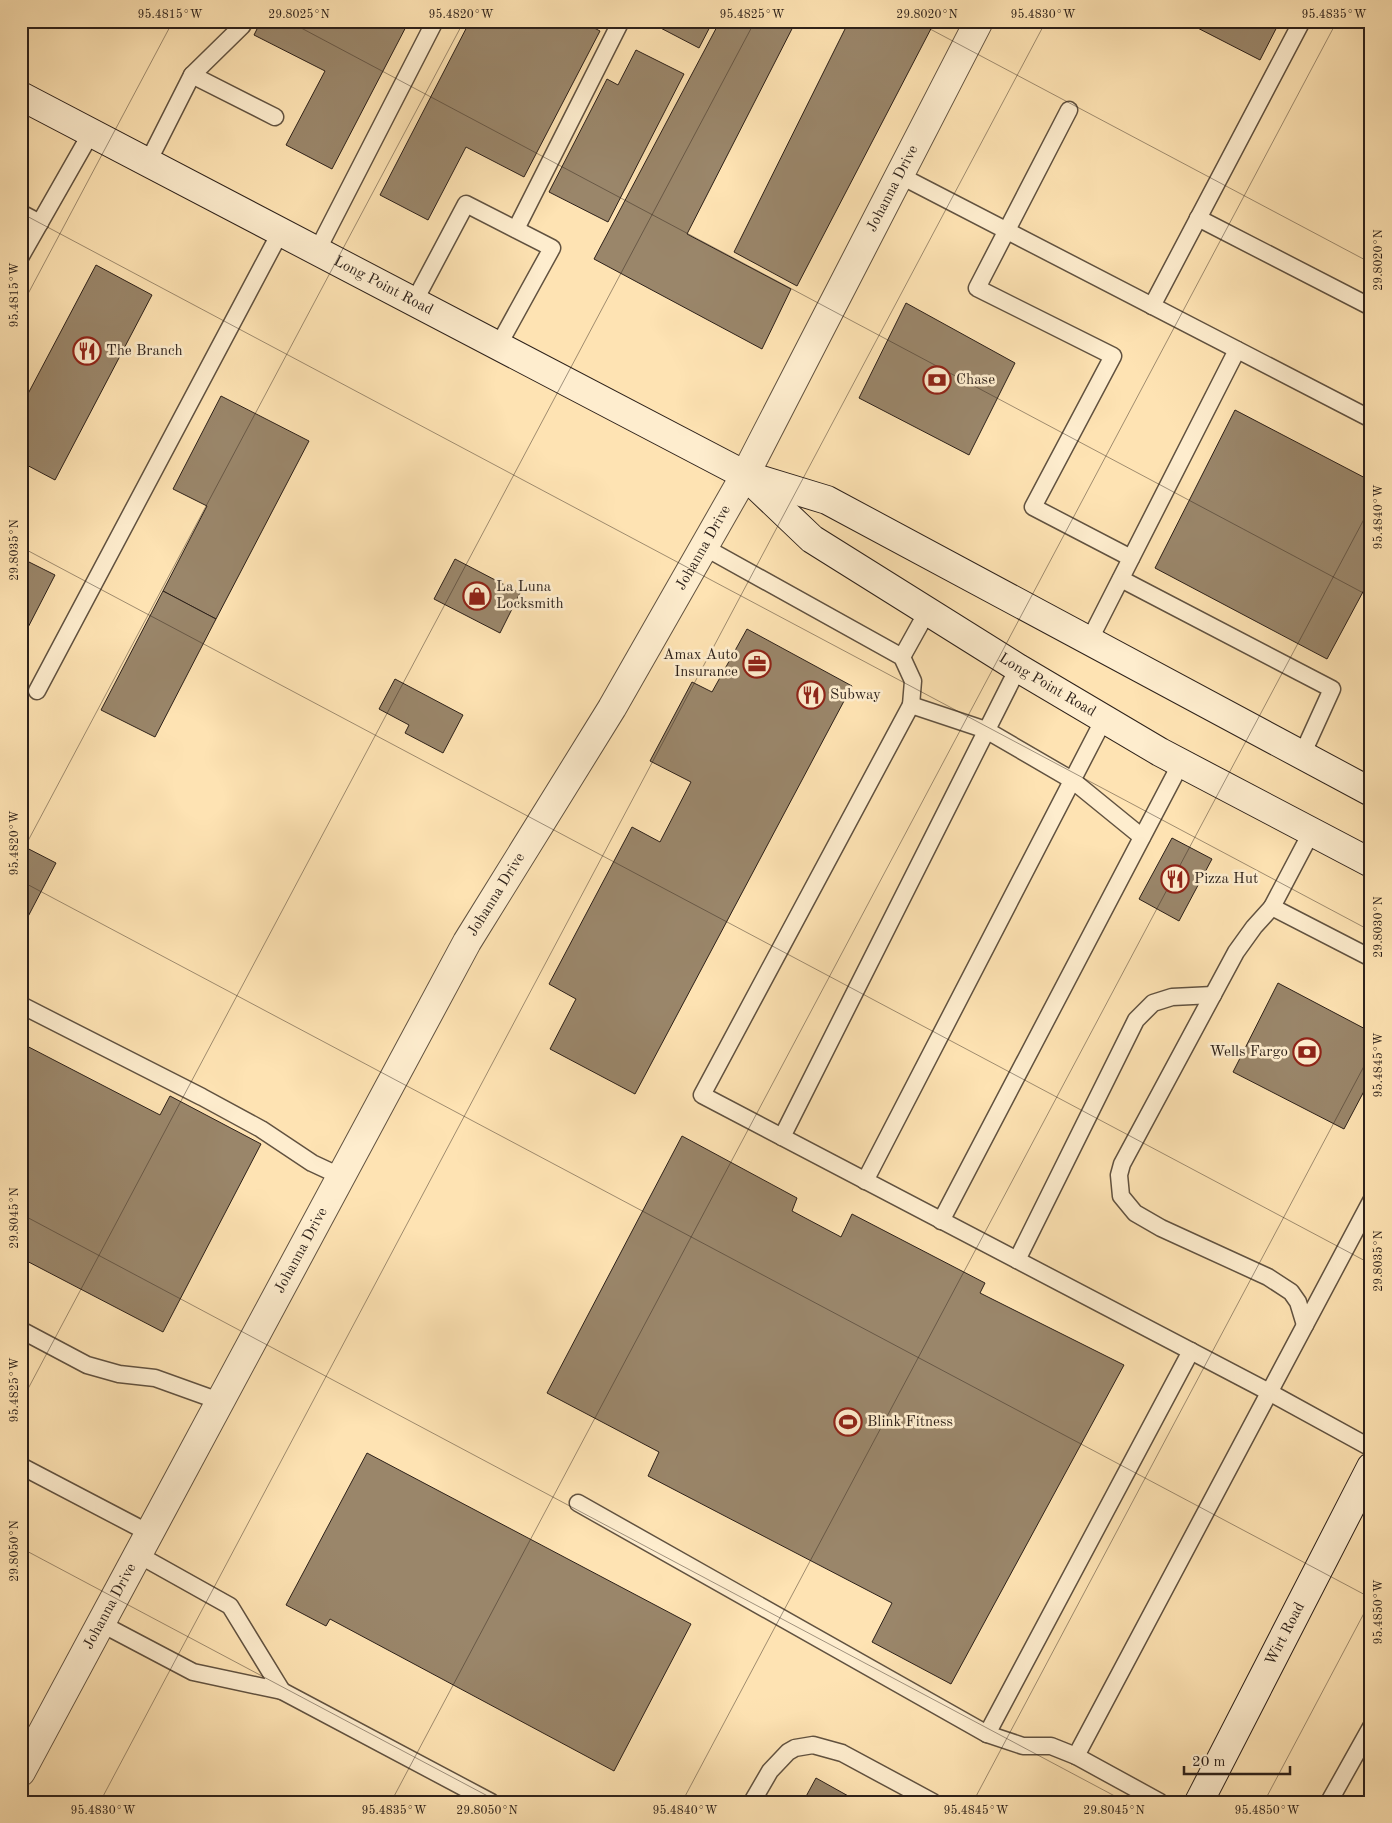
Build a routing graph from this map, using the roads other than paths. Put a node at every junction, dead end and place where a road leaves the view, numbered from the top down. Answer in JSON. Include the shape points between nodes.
{"nodes":[{"id":1,"x":245,"y":21,"type":"edge"},
{"id":2,"x":435,"y":21,"type":"edge"},
{"id":3,"x":621,"y":21,"type":"edge"},
{"id":4,"x":979,"y":21,"type":"edge"},
{"id":5,"x":1302,"y":21,"type":"edge"},
{"id":6,"x":192,"y":75,"type":"junction"},
{"id":7,"x":21,"y":96,"type":"edge"},
{"id":8,"x":1069,"y":110,"type":"dead end"},
{"id":9,"x":275,"y":117,"type":"dead end"},
{"id":10,"x":91,"y":133,"type":"junction"},
{"id":11,"x":148,"y":162,"type":"junction"},
{"id":12,"x":899,"y":176,"type":"junction"},
{"id":13,"x":21,"y":213,"type":"edge"},
{"id":14,"x":1198,"y":218,"type":"junction"},
{"id":15,"x":40,"y":223,"type":"junction"},
{"id":16,"x":516,"y":229,"type":"junction"},
{"id":17,"x":281,"y":231,"type":"junction"},
{"id":18,"x":1006,"y":231,"type":"junction"},
{"id":19,"x":317,"y":251,"type":"junction"},
{"id":20,"x":21,"y":256,"type":"edge"},
{"id":21,"x":414,"y":302,"type":"junction"},
{"id":22,"x":1152,"y":306,"type":"junction"},
{"id":23,"x":1371,"y":307,"type":"edge"},
{"id":24,"x":498,"y":346,"type":"junction"},
{"id":25,"x":1237,"y":350,"type":"junction"},
{"id":26,"x":1371,"y":419,"type":"edge"},
{"id":27,"x":745,"y":475,"type":"junction"},
{"id":28,"x":704,"y":547,"type":"junction"},
{"id":29,"x":1131,"y":558,"type":"junction"},
{"id":30,"x":1120,"y":579,"type":"junction"},
{"id":31,"x":927,"y":612,"type":"junction"},
{"id":32,"x":1089,"y":641,"type":"junction"},
{"id":33,"x":902,"y":657,"type":"junction"},
{"id":34,"x":1018,"y":668,"type":"junction"},
{"id":35,"x":37,"y":691,"type":"dead end"},
{"id":36,"x":911,"y":706,"type":"junction"},
{"id":37,"x":1104,"y":719,"type":"junction"},
{"id":38,"x":986,"y":730,"type":"junction"},
{"id":39,"x":1302,"y":755,"type":"junction"},
{"id":40,"x":1181,"y":763,"type":"junction"},
{"id":41,"x":1072,"y":780,"type":"junction"},
{"id":42,"x":1371,"y":792,"type":"edge"},
{"id":43,"x":1312,"y":831,"type":"junction"},
{"id":44,"x":1142,"y":837,"type":"junction"},
{"id":45,"x":1371,"y":862,"type":"edge"},
{"id":46,"x":1272,"y":907,"type":"junction"},
{"id":47,"x":1371,"y":958,"type":"edge"},
{"id":48,"x":1213,"y":995,"type":"junction"},
{"id":49,"x":21,"y":1005,"type":"edge"},
{"id":50,"x":782,"y":1138,"type":"junction"},
{"id":51,"x":340,"y":1176,"type":"junction"},
{"id":52,"x":865,"y":1181,"type":"junction"},
{"id":53,"x":1371,"y":1201,"type":"edge"},
{"id":54,"x":942,"y":1221,"type":"junction"},
{"id":55,"x":1017,"y":1260,"type":"junction"},
{"id":56,"x":1305,"y":1325,"type":"junction"},
{"id":57,"x":21,"y":1330,"type":"edge"},
{"id":58,"x":1191,"y":1351,"type":"junction"},
{"id":59,"x":1269,"y":1392,"type":"junction"},
{"id":60,"x":220,"y":1401,"type":"junction"},
{"id":61,"x":1371,"y":1448,"type":"edge"},
{"id":62,"x":21,"y":1466,"type":"edge"},
{"id":63,"x":1371,"y":1467,"type":"edge"},
{"id":64,"x":578,"y":1503,"type":"dead end"},
{"id":65,"x":143,"y":1543,"type":"junction"},
{"id":66,"x":100,"y":1623,"type":"junction"},
{"id":67,"x":282,"y":1691,"type":"junction"},
{"id":68,"x":1371,"y":1727,"type":"edge"},
{"id":69,"x":987,"y":1734,"type":"junction"},
{"id":70,"x":1076,"y":1756,"type":"junction"},
{"id":71,"x":21,"y":1772,"type":"edge"},
{"id":72,"x":491,"y":1802,"type":"edge"},
{"id":73,"x":752,"y":1802,"type":"edge"},
{"id":74,"x":933,"y":1802,"type":"edge"},
{"id":75,"x":1160,"y":1802,"type":"edge"},
{"id":76,"x":1199,"y":1802,"type":"edge"},
{"id":77,"x":1329,"y":1802,"type":"edge"}],
"edges":[{"from":1,"to":6,"type":"lane"},
{"from":2,"to":19,"type":"lane"},
{"from":3,"to":16,"type":"lane"},
{"from":4,"to":12,"type":"main road","name":"Johanna Drive"},
{"from":5,"to":14,"type":"lane"},
{"from":6,"to":9,"type":"lane"},
{"from":6,"to":11,"type":"lane"},
{"from":7,"to":10,"type":"main road","name":"Long Point Road"},
{"from":8,"to":18,"type":"lane"},
{"from":10,"to":11,"type":"main road","name":"Long Point Road"},
{"from":10,"to":15,"type":"lane"},
{"from":11,"to":17,"type":"main road","name":"Long Point Road"},
{"from":12,"to":18,"type":"lane"},
{"from":12,"to":27,"type":"main road","name":"Johanna Drive"},
{"from":13,"to":15,"type":"lane"},
{"from":14,"to":22,"type":"lane"},
{"from":14,"to":23,"type":"lane"},
{"from":15,"to":20,"type":"lane"},
{"from":16,"to":21,"type":"lane","via":[[466,204]]},
{"from":16,"to":24,"type":"lane","via":[[552,248]]},
{"from":17,"to":19,"type":"main road","name":"Long Point Road"},
{"from":17,"to":35,"type":"lane"},
{"from":18,"to":22,"type":"lane"},
{"from":18,"to":29,"type":"lane","via":[[977,288],[1112,356],[1033,507]]},
{"from":19,"to":21,"type":"main road","name":"Long Point Road"},
{"from":21,"to":24,"type":"main road","name":"Long Point Road"},
{"from":22,"to":25,"type":"lane"},
{"from":24,"to":27,"type":"main road","name":"Long Point Road"},
{"from":25,"to":26,"type":"lane"},
{"from":25,"to":29,"type":"lane"},
{"from":27,"to":28,"type":"main road","name":"Johanna Drive"},
{"from":27,"to":31,"type":"main road","name":"Long Point Road","via":[[812,539]]},
{"from":27,"to":32,"type":"main road","name":"Long Point Road","via":[[827,500]]},
{"from":28,"to":33,"type":"lane"},
{"from":28,"to":51,"type":"main road","name":"Johanna Drive","via":[[612,708],[466,942]]},
{"from":29,"to":30,"type":"lane"},
{"from":30,"to":32,"type":"lane"},
{"from":30,"to":39,"type":"lane","via":[[1332,690]]},
{"from":31,"to":33,"type":"lane"},
{"from":31,"to":34,"type":"main road","name":"Long Point Road"},
{"from":32,"to":39,"type":"main road","name":"Long Point Road"},
{"from":33,"to":36,"type":"lane","via":[[913,681]]},
{"from":34,"to":37,"type":"main road","name":"Long Point Road"},
{"from":34,"to":38,"type":"lane"},
{"from":36,"to":38,"type":"lane"},
{"from":36,"to":50,"type":"lane","via":[[702,1096]]},
{"from":37,"to":40,"type":"main road","name":"Long Point Road"},
{"from":37,"to":41,"type":"lane"},
{"from":38,"to":41,"type":"lane"},
{"from":38,"to":50,"type":"lane"},
{"from":39,"to":42,"type":"main road","name":"Long Point Road"},
{"from":40,"to":43,"type":"main road","name":"Long Point Road"},
{"from":40,"to":44,"type":"lane"},
{"from":41,"to":44,"type":"lane"},
{"from":41,"to":52,"type":"lane"},
{"from":43,"to":45,"type":"main road","name":"Long Point Road"},
{"from":43,"to":46,"type":"lane"},
{"from":44,"to":54,"type":"lane"},
{"from":46,"to":47,"type":"lane"},
{"from":46,"to":48,"type":"lane","via":[[1236,952]]},
{"from":48,"to":55,"type":"lane","via":[[1172,997],[1153,1003],[1136,1020]]},
{"from":48,"to":56,"type":"lane","via":[[1122,1164],[1119,1175],[1121,1196],[1135,1213],[1161,1228],[1268,1277],[1291,1292],[1298,1302]]},
{"from":49,"to":51,"type":"lane","via":[[202,1097],[261,1129],[312,1163]]},
{"from":50,"to":52,"type":"lane"},
{"from":51,"to":60,"type":"main road","name":"Johanna Drive"},
{"from":52,"to":54,"type":"lane"},
{"from":53,"to":56,"type":"lane"},
{"from":54,"to":55,"type":"lane"},
{"from":55,"to":58,"type":"lane"},
{"from":56,"to":59,"type":"lane"},
{"from":57,"to":60,"type":"lane","via":[[87,1365],[119,1374],[155,1378]]},
{"from":58,"to":59,"type":"lane"},
{"from":58,"to":69,"type":"lane"},
{"from":59,"to":61,"type":"lane"},
{"from":59,"to":70,"type":"lane"},
{"from":60,"to":65,"type":"main road","name":"Johanna Drive"},
{"from":62,"to":65,"type":"lane"},
{"from":63,"to":76,"type":"main road","name":"Wirt Road"},
{"from":64,"to":69,"type":"lane"},
{"from":65,"to":66,"type":"main road","name":"Johanna Drive"},
{"from":65,"to":67,"type":"lane","via":[[230,1606]]},
{"from":66,"to":67,"type":"lane","via":[[193,1672]]},
{"from":66,"to":71,"type":"main road","name":"Johanna Drive"},
{"from":67,"to":72,"type":"lane"},
{"from":68,"to":77,"type":"lane"},
{"from":69,"to":70,"type":"lane","via":[[1023,1746],[1051,1746]]},
{"from":70,"to":75,"type":"lane"},
{"from":73,"to":74,"type":"lane","via":[[770,1772],[788,1752],[813,1745],[842,1753]]}]}
